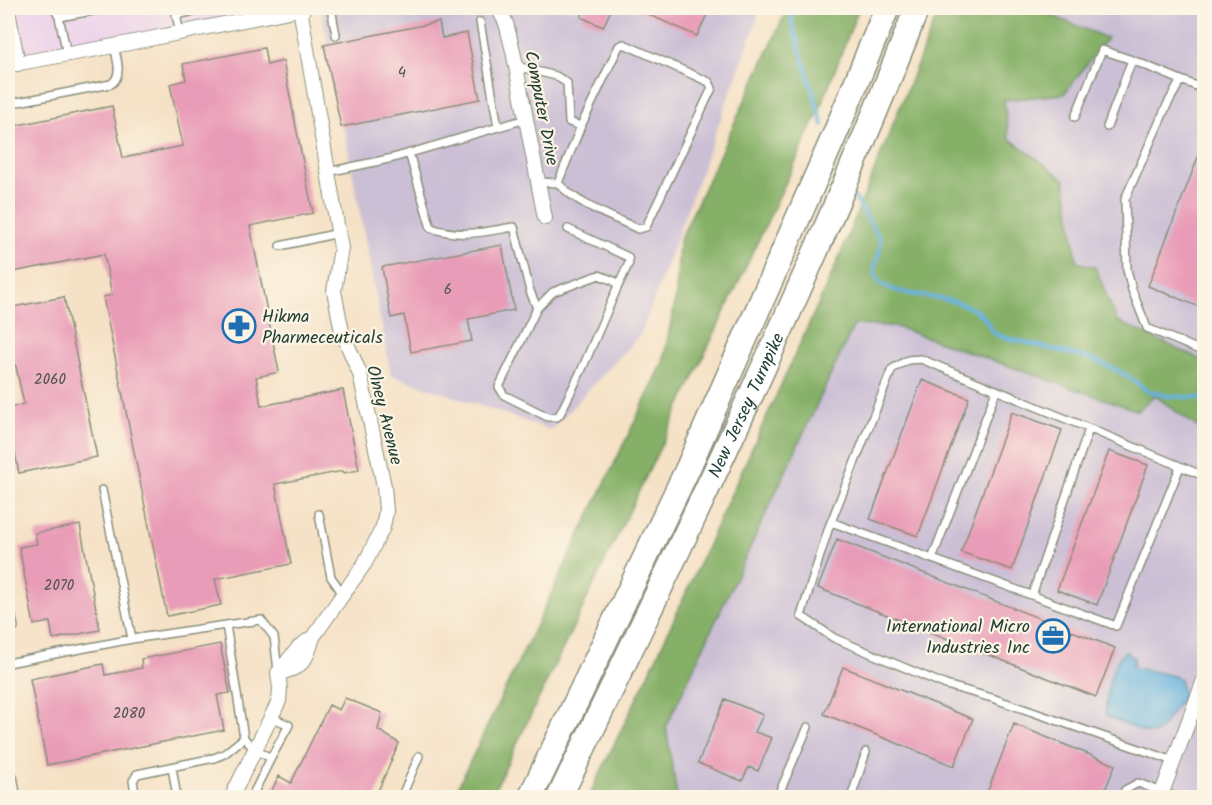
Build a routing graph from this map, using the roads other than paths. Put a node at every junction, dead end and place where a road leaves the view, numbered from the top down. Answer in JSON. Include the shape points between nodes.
{"nodes":[{"id":1,"x":54,"y":8,"type":"edge"},
{"id":2,"x":109,"y":8,"type":"edge"},
{"id":3,"x":208,"y":8,"type":"edge"},
{"id":4,"x":301,"y":8,"type":"edge"},
{"id":5,"x":331,"y":8,"type":"edge"},
{"id":6,"x":498,"y":8,"type":"edge"},
{"id":7,"x":887,"y":8,"type":"edge"},
{"id":8,"x":917,"y":8,"type":"edge"},
{"id":9,"x":8,"y":11,"type":"edge"},
{"id":10,"x":252,"y":13,"type":"edge"},
{"id":11,"x":59,"y":17,"type":"junction"},
{"id":12,"x":480,"y":22,"type":"dead end"},
{"id":13,"x":180,"y":33,"type":"junction"},
{"id":14,"x":336,"y":35,"type":"dead end"},
{"id":15,"x":114,"y":46,"type":"junction"},
{"id":16,"x":66,"y":54,"type":"junction"},
{"id":17,"x":1132,"y":60,"type":"junction"},
{"id":18,"x":13,"y":64,"type":"edge"},
{"id":19,"x":516,"y":66,"type":"junction"},
{"id":20,"x":1181,"y":80,"type":"junction"},
{"id":21,"x":1204,"y":89,"type":"edge"},
{"id":22,"x":8,"y":100,"type":"edge"},
{"id":23,"x":1075,"y":117,"type":"dead end"},
{"id":24,"x":526,"y":119,"type":"junction"},
{"id":25,"x":581,"y":126,"type":"junction"},
{"id":26,"x":498,"y":127,"type":"junction"},
{"id":27,"x":1107,"y":127,"type":"dead end"},
{"id":28,"x":409,"y":153,"type":"junction"},
{"id":29,"x":328,"y":172,"type":"junction"},
{"id":30,"x":538,"y":182,"type":"junction"},
{"id":31,"x":558,"y":183,"type":"junction"},
{"id":32,"x":545,"y":218,"type":"dead end"},
{"id":33,"x":568,"y":230,"type":"dead end"},
{"id":34,"x":339,"y":233,"type":"junction"},
{"id":35,"x":280,"y":246,"type":"dead end"},
{"id":36,"x":618,"y":286,"type":"junction"},
{"id":37,"x":537,"y":308,"type":"junction"},
{"id":38,"x":1204,"y":352,"type":"edge"},
{"id":39,"x":996,"y":391,"type":"junction"},
{"id":40,"x":1089,"y":429,"type":"junction"},
{"id":41,"x":1180,"y":466,"type":"junction"},
{"id":42,"x":1204,"y":476,"type":"edge"},
{"id":43,"x":102,"y":490,"type":"dead end"},
{"id":44,"x":318,"y":514,"type":"dead end"},
{"id":45,"x":831,"y":522,"type":"junction"},
{"id":46,"x":932,"y":559,"type":"junction"},
{"id":47,"x":343,"y":594,"type":"junction"},
{"id":48,"x":1032,"y":595,"type":"junction"},
{"id":49,"x":8,"y":598,"type":"edge"},
{"id":50,"x":226,"y":625,"type":"junction"},
{"id":51,"x":8,"y":631,"type":"edge"},
{"id":52,"x":132,"y":639,"type":"junction"},
{"id":53,"x":8,"y":663,"type":"edge"},
{"id":54,"x":278,"y":673,"type":"junction"},
{"id":55,"x":1204,"y":680,"type":"edge"},
{"id":56,"x":271,"y":717,"type":"junction"},
{"id":57,"x":808,"y":727,"type":"dead end"},
{"id":58,"x":244,"y":738,"type":"junction"},
{"id":59,"x":255,"y":750,"type":"junction"},
{"id":60,"x":866,"y":752,"type":"dead end"},
{"id":61,"x":418,"y":756,"type":"dead end"},
{"id":62,"x":271,"y":758,"type":"junction"},
{"id":63,"x":1174,"y":761,"type":"junction"},
{"id":64,"x":172,"y":767,"type":"junction"},
{"id":65,"x":1161,"y":795,"type":"edge"},
{"id":66,"x":136,"y":798,"type":"edge"},
{"id":67,"x":177,"y":798,"type":"edge"},
{"id":68,"x":231,"y":798,"type":"edge"},
{"id":69,"x":251,"y":798,"type":"edge"},
{"id":70,"x":401,"y":798,"type":"edge"},
{"id":71,"x":530,"y":798,"type":"edge"},
{"id":72,"x":559,"y":798,"type":"edge"},
{"id":73,"x":777,"y":798,"type":"edge"},
{"id":74,"x":786,"y":798,"type":"edge"},
{"id":75,"x":798,"y":798,"type":"edge"},
{"id":76,"x":851,"y":798,"type":"edge"},
{"id":77,"x":1120,"y":798,"type":"edge"},
{"id":78,"x":1178,"y":798,"type":"edge"}],
"edges":[{"from":1,"to":11,"type":"lane"},
{"from":2,"to":11,"type":"lane"},
{"from":3,"to":13,"type":"lane","via":[[176,15]]},
{"from":4,"to":10,"type":"street"},
{"from":4,"to":29,"type":"street","name":"Olney Avenue"},
{"from":5,"to":14,"type":"lane"},
{"from":6,"to":19,"type":"street","name":"Computer Drive","via":[[506,23]]},
{"from":7,"to":71,"type":"highway","name":"New Jersey Turnpike","via":[[688,468]]},
{"from":8,"to":72,"type":"highway","name":"New Jersey Turnpike","via":[[790,311]]},
{"from":9,"to":18,"type":"street"},
{"from":10,"to":13,"type":"street"},
{"from":11,"to":16,"type":"lane"},
{"from":12,"to":26,"type":"lane"},
{"from":13,"to":15,"type":"street"},
{"from":15,"to":16,"type":"street"},
{"from":15,"to":22,"type":"lane","via":[[119,70],[111,84],[18,102]]},
{"from":16,"to":18,"type":"street"},
{"from":17,"to":20,"type":"lane"},
{"from":17,"to":23,"type":"lane","via":[[1102,50]]},
{"from":17,"to":27,"type":"lane"},
{"from":19,"to":24,"type":"street","name":"Computer Drive"},
{"from":19,"to":25,"type":"lane","via":[[556,76],[567,83],[569,122]]},
{"from":20,"to":21,"type":"lane"},
{"from":20,"to":38,"type":"lane","via":[[1125,199],[1127,270],[1147,328]]},
{"from":24,"to":26,"type":"lane"},
{"from":24,"to":30,"type":"street","name":"Computer Drive"},
{"from":25,"to":31,"type":"lane"},
{"from":25,"to":31,"type":"lane","via":[[619,46],[624,44],[709,82],[712,88],[646,226],[638,229],[569,195]]},
{"from":26,"to":28,"type":"lane"},
{"from":28,"to":29,"type":"lane"},
{"from":28,"to":37,"type":"lane","via":[[431,228],[465,235],[514,227]]},
{"from":29,"to":34,"type":"street","name":"Olney Avenue"},
{"from":30,"to":31,"type":"lane"},
{"from":30,"to":32,"type":"street","name":"Computer Drive"},
{"from":33,"to":36,"type":"lane","via":[[628,257]]},
{"from":34,"to":35,"type":"lane"},
{"from":34,"to":47,"type":"street","name":"Olney Avenue","via":[[341,248],[334,291],[342,332],[360,374],[386,511],[383,527],[368,556]]},
{"from":36,"to":37,"type":"lane","via":[[599,274],[553,292]]},
{"from":36,"to":37,"type":"lane","via":[[557,417],[548,417],[504,395],[500,387]]},
{"from":39,"to":40,"type":"lane"},
{"from":39,"to":45,"type":"lane","via":[[921,359],[908,360],[892,369]]},
{"from":39,"to":46,"type":"lane"},
{"from":40,"to":41,"type":"lane"},
{"from":40,"to":48,"type":"lane"},
{"from":41,"to":42,"type":"lane"},
{"from":41,"to":48,"type":"lane","via":[[1116,626]]},
{"from":43,"to":52,"type":"lane"},
{"from":44,"to":47,"type":"lane","via":[[331,577]]},
{"from":45,"to":46,"type":"lane"},
{"from":45,"to":63,"type":"lane","via":[[801,616],[834,638],[946,685]]},
{"from":46,"to":48,"type":"lane"},
{"from":47,"to":54,"type":"street","name":"Olney Avenue","via":[[313,637],[299,647]]},
{"from":49,"to":51,"type":"lane","via":[[14,627]]},
{"from":50,"to":52,"type":"lane"},
{"from":50,"to":54,"type":"lane","via":[[261,620],[274,637]]},
{"from":50,"to":58,"type":"lane"},
{"from":52,"to":53,"type":"lane"},
{"from":54,"to":56,"type":"street","via":[[280,695]]},
{"from":55,"to":63,"type":"street"},
{"from":56,"to":59,"type":"street"},
{"from":56,"to":62,"type":"lane","via":[[288,725]]},
{"from":57,"to":73,"type":"lane"},
{"from":58,"to":59,"type":"lane"},
{"from":58,"to":64,"type":"lane","via":[[224,754]]},
{"from":59,"to":62,"type":"lane"},
{"from":59,"to":68,"type":"street"},
{"from":60,"to":76,"type":"lane"},
{"from":61,"to":70,"type":"lane"},
{"from":62,"to":69,"type":"lane"},
{"from":63,"to":65,"type":"street"},
{"from":64,"to":66,"type":"lane","via":[[137,774],[133,781]]},
{"from":64,"to":67,"type":"lane"},
{"from":65,"to":77,"type":"lane","via":[[1138,783]]},
{"from":65,"to":78,"type":"lane"},
{"from":74,"to":75,"type":"lane"}]}
